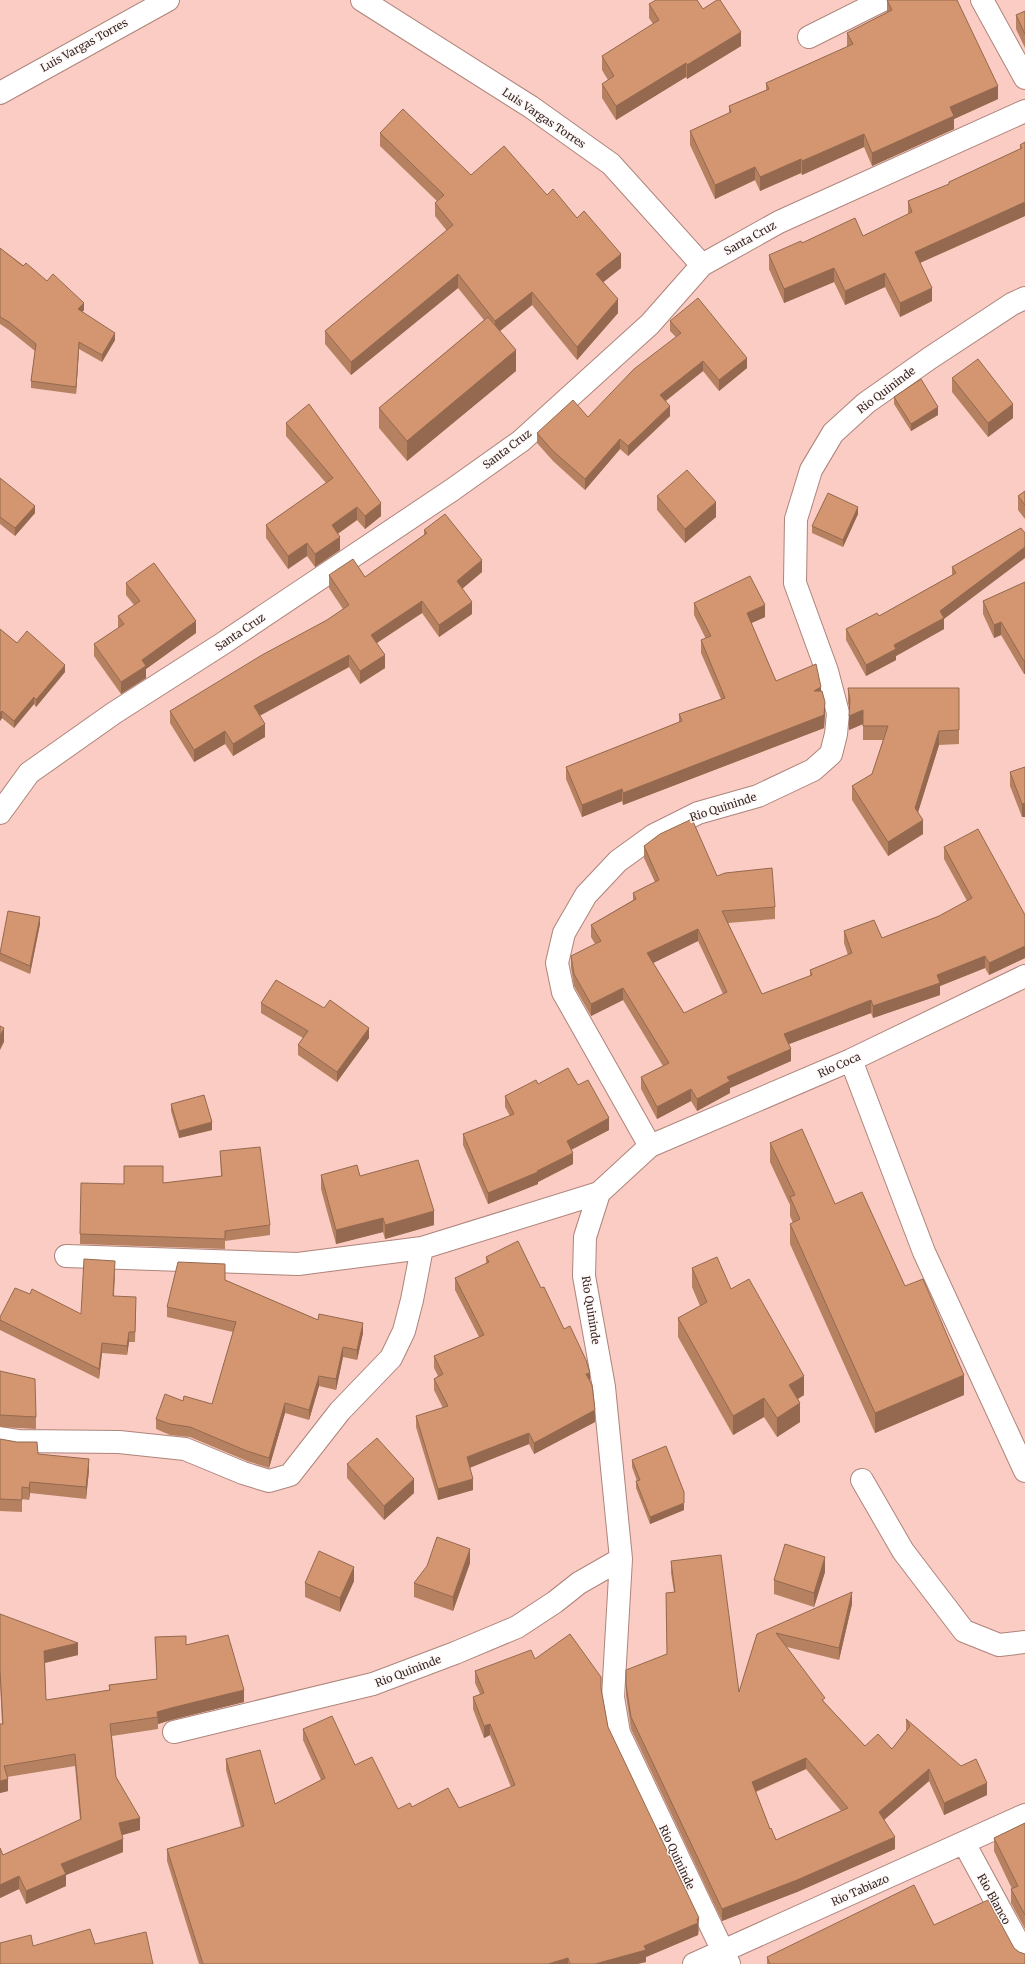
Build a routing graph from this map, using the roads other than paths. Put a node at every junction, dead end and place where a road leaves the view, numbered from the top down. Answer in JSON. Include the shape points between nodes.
{"nodes":[{"id":1,"x":168,"y":0,"type":"edge"},
{"id":2,"x":362,"y":0,"type":"edge"},
{"id":3,"x":883,"y":0,"type":"edge"},
{"id":4,"x":982,"y":0,"type":"edge"},
{"id":5,"x":809,"y":37,"type":"dead end"},
{"id":6,"x":1025,"y":78,"type":"edge"},
{"id":7,"x":0,"y":93,"type":"edge"},
{"id":8,"x":1025,"y":111,"type":"edge"},
{"id":9,"x":702,"y":265,"type":"junction"},
{"id":10,"x":1025,"y":298,"type":"edge"},
{"id":11,"x":0,"y":813,"type":"edge"},
{"id":12,"x":1025,"y":976,"type":"edge"},
{"id":13,"x":851,"y":1060,"type":"junction"},
{"id":14,"x":650,"y":1146,"type":"junction"},
{"id":15,"x":599,"y":1193,"type":"junction"},
{"id":16,"x":422,"y":1248,"type":"junction"},
{"id":17,"x":66,"y":1256,"type":"dead end"},
{"id":18,"x":0,"y":1438,"type":"edge"},
{"id":19,"x":1025,"y":1471,"type":"edge"},
{"id":20,"x":862,"y":1480,"type":"dead end"},
{"id":21,"x":621,"y":1559,"type":"junction"},
{"id":22,"x":1025,"y":1642,"type":"edge"},
{"id":23,"x":174,"y":1732,"type":"dead end"},
{"id":24,"x":1025,"y":1815,"type":"edge"},
{"id":25,"x":964,"y":1844,"type":"junction"},
{"id":26,"x":1025,"y":1955,"type":"edge"},
{"id":27,"x":726,"y":1958,"type":"edge"},
{"id":28,"x":694,"y":1964,"type":"edge"}],
"edges":[{"from":1,"to":7,"type":"street","name":"Luis Vargas Torres"},
{"from":2,"to":9,"type":"street","name":"Luis Vargas Torres","via":[[531,107],[611,164]]},
{"from":3,"to":5,"type":"street"},
{"from":4,"to":6,"type":"street"},
{"from":8,"to":9,"type":"street","name":"Santa Cruz","via":[[779,222]]},
{"from":9,"to":11,"type":"street","name":"Santa Cruz","via":[[650,324],[520,441],[452,490],[114,713],[28,773]]},
{"from":10,"to":14,"type":"street","name":"Rio Quininde","via":[[930,358],[866,403],[833,434],[811,470],[796,519],[795,583],[827,672],[838,713],[831,754],[813,770],[758,796],[698,813],[654,835],[618,861],[586,895],[564,933],[557,963],[563,992]]},
{"from":12,"to":13,"type":"street","name":"Rio Coca"},
{"from":13,"to":14,"type":"street","name":"Rio Coca"},
{"from":13,"to":19,"type":"street","via":[[924,1252]]},
{"from":14,"to":15,"type":"street","name":"Rio Quininde"},
{"from":15,"to":16,"type":"street"},
{"from":15,"to":21,"type":"street","name":"Rio Quininde","via":[[585,1237],[584,1276],[604,1387]]},
{"from":16,"to":17,"type":"street","via":[[298,1264]]},
{"from":16,"to":18,"type":"street","via":[[404,1331],[392,1358],[340,1411],[290,1475],[269,1481],[185,1450],[119,1442]]},
{"from":20,"to":22,"type":"street","via":[[903,1551],[964,1631],[999,1645]]},
{"from":21,"to":23,"type":"street","name":"Rio Quininde","via":[[579,1583],[517,1627],[455,1653],[373,1684]]},
{"from":21,"to":27,"type":"street","name":"Rio Quininde","via":[[612,1698],[619,1733]]},
{"from":24,"to":25,"type":"street","name":"Rio Tabiazo"},
{"from":25,"to":26,"type":"street","name":"Rio Blanco"},
{"from":25,"to":27,"type":"street","name":"Rio Tabiazo"},
{"from":27,"to":28,"type":"street","name":"Rio Tabiazo"}]}
